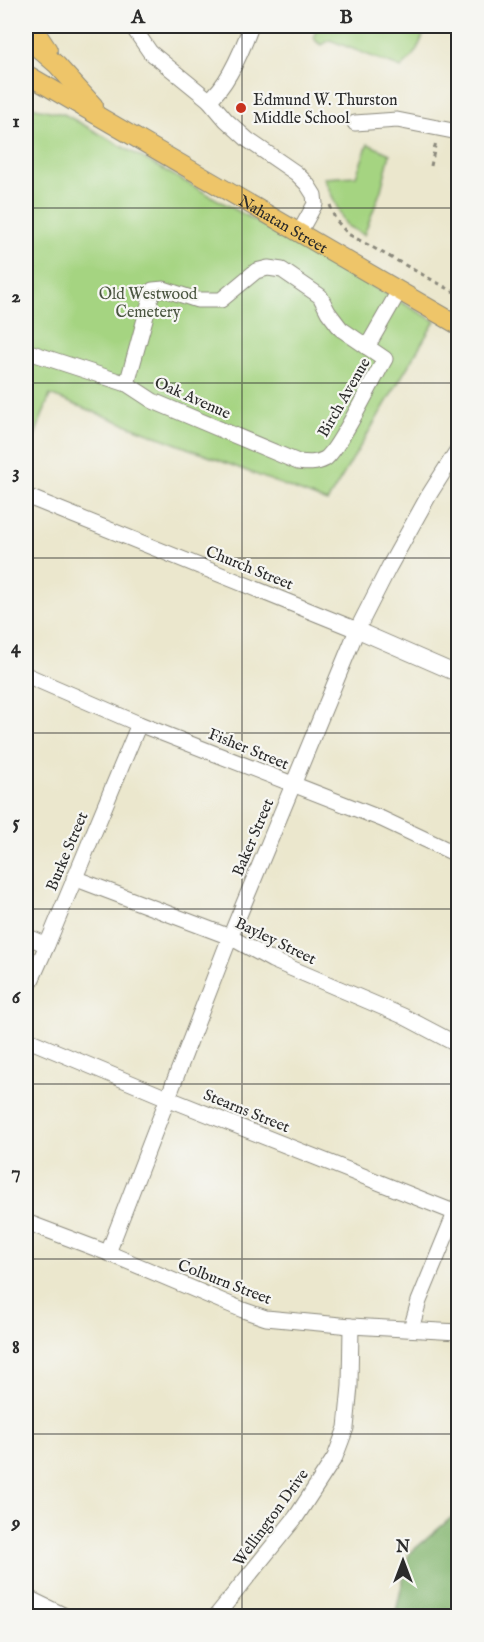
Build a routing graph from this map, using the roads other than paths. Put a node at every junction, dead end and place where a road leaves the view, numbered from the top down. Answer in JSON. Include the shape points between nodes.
{"nodes":[{"id":1,"x":32,"y":26,"type":"edge"},
{"id":2,"x":132,"y":26,"type":"edge"},
{"id":3,"x":251,"y":26,"type":"edge"},
{"id":4,"x":26,"y":38,"type":"edge"},
{"id":5,"x":57,"y":65,"type":"junction"},
{"id":6,"x":26,"y":74,"type":"edge"},
{"id":7,"x":26,"y":82,"type":"edge"},
{"id":8,"x":46,"y":87,"type":"junction"},
{"id":9,"x":209,"y":100,"type":"junction"},
{"id":10,"x":110,"y":122,"type":"junction"},
{"id":11,"x":355,"y":123,"type":"dead end"},
{"id":12,"x":459,"y":132,"type":"edge"},
{"id":13,"x":299,"y":233,"type":"junction"},
{"id":14,"x":399,"y":291,"type":"junction"},
{"id":15,"x":459,"y":325,"type":"edge"},
{"id":16,"x":368,"y":347,"type":"junction"},
{"id":17,"x":26,"y":351,"type":"edge"},
{"id":18,"x":127,"y":384,"type":"junction"},
{"id":19,"x":459,"y":449,"type":"edge"},
{"id":20,"x":313,"y":463,"type":"joint"},
{"id":21,"x":26,"y":496,"type":"edge"},
{"id":22,"x":357,"y":630,"type":"junction"},
{"id":23,"x":459,"y":674,"type":"edge"},
{"id":24,"x":26,"y":675,"type":"edge"},
{"id":25,"x":139,"y":724,"type":"junction"},
{"id":26,"x":293,"y":786,"type":"junction"},
{"id":27,"x":459,"y":855,"type":"edge"},
{"id":28,"x":74,"y":878,"type":"junction"},
{"id":29,"x":26,"y":936,"type":"edge"},
{"id":30,"x":230,"y":937,"type":"junction"},
{"id":31,"x":47,"y":945,"type":"junction"},
{"id":32,"x":26,"y":993,"type":"edge"},
{"id":33,"x":26,"y":1039,"type":"edge"},
{"id":34,"x":459,"y":1045,"type":"edge"},
{"id":35,"x":167,"y":1098,"type":"junction"},
{"id":36,"x":457,"y":1210,"type":"edge"},
{"id":37,"x":26,"y":1222,"type":"edge"},
{"id":38,"x":108,"y":1253,"type":"junction"},
{"id":39,"x":351,"y":1326,"type":"junction"},
{"id":40,"x":411,"y":1329,"type":"junction"},
{"id":41,"x":459,"y":1332,"type":"edge"},
{"id":42,"x":26,"y":1597,"type":"edge"},
{"id":43,"x":66,"y":1617,"type":"edge"},
{"id":44,"x":216,"y":1617,"type":"edge"}],
"edges":[{"from":1,"to":5,"type":"main road"},
{"from":2,"to":9,"type":"street","via":[[150,52]]},
{"from":3,"to":9,"type":"street","via":[[223,84]]},
{"from":4,"to":5,"type":"main road","name":"Nahatan Street"},
{"from":5,"to":10,"type":"main road","name":"Nahatan Street"},
{"from":6,"to":8,"type":"main road","name":"Nahatan Street"},
{"from":7,"to":8,"type":"main road"},
{"from":8,"to":10,"type":"main road","name":"Nahatan Street"},
{"from":9,"to":13,"type":"street","via":[[248,140],[308,184],[315,204]]},
{"from":10,"to":13,"type":"main road","name":"Nahatan Street"},
{"from":11,"to":12,"type":"street","via":[[398,120]]},
{"from":13,"to":14,"type":"main road","name":"Nahatan Street"},
{"from":14,"to":15,"type":"main road","name":"Nahatan Street"},
{"from":14,"to":16,"type":"street"},
{"from":16,"to":18,"type":"street","via":[[341,329],[320,296],[282,270],[268,268],[256,271],[221,300],[197,300],[164,289],[153,290]]},
{"from":16,"to":20,"type":"street","name":"Birch Avenue","via":[[385,359],[332,451],[327,458]]},
{"from":17,"to":18,"type":"street","name":"Oak Avenue"},
{"from":18,"to":20,"type":"street","name":"Oak Avenue","via":[[188,417],[298,462]]},
{"from":19,"to":22,"type":"street","name":"Baker Street","via":[[429,495]]},
{"from":21,"to":22,"type":"street","name":"Church Street"},
{"from":22,"to":23,"type":"street","name":"Church Street"},
{"from":22,"to":26,"type":"street","name":"Baker Street"},
{"from":24,"to":25,"type":"street","name":"Fisher Street"},
{"from":25,"to":26,"type":"street","name":"Fisher Street"},
{"from":25,"to":28,"type":"street","name":"Burke Street"},
{"from":26,"to":27,"type":"street","name":"Fisher Street","via":[[382,819]]},
{"from":26,"to":30,"type":"street","name":"Baker Street"},
{"from":28,"to":30,"type":"street","name":"Bayley Street"},
{"from":28,"to":31,"type":"street","name":"Burke Street"},
{"from":29,"to":31,"type":"street"},
{"from":30,"to":34,"type":"street","name":"Bayley Street"},
{"from":30,"to":35,"type":"street","name":"Baker Street"},
{"from":31,"to":32,"type":"street","name":"Burke Street"},
{"from":33,"to":35,"type":"street","name":"Stearns Street"},
{"from":35,"to":36,"type":"street","name":"Stearns Street"},
{"from":35,"to":38,"type":"street","name":"Baker Street"},
{"from":36,"to":40,"type":"street"},
{"from":37,"to":38,"type":"street","name":"Colburn Street"},
{"from":38,"to":39,"type":"street","name":"Colburn Street","via":[[266,1318]]},
{"from":39,"to":40,"type":"street","name":"Colburn Street"},
{"from":39,"to":44,"type":"street","name":"Wellington Drive","via":[[346,1428],[335,1457],[296,1517]]},
{"from":40,"to":41,"type":"street","name":"Colburn Street"},
{"from":42,"to":43,"type":"street"}]}
